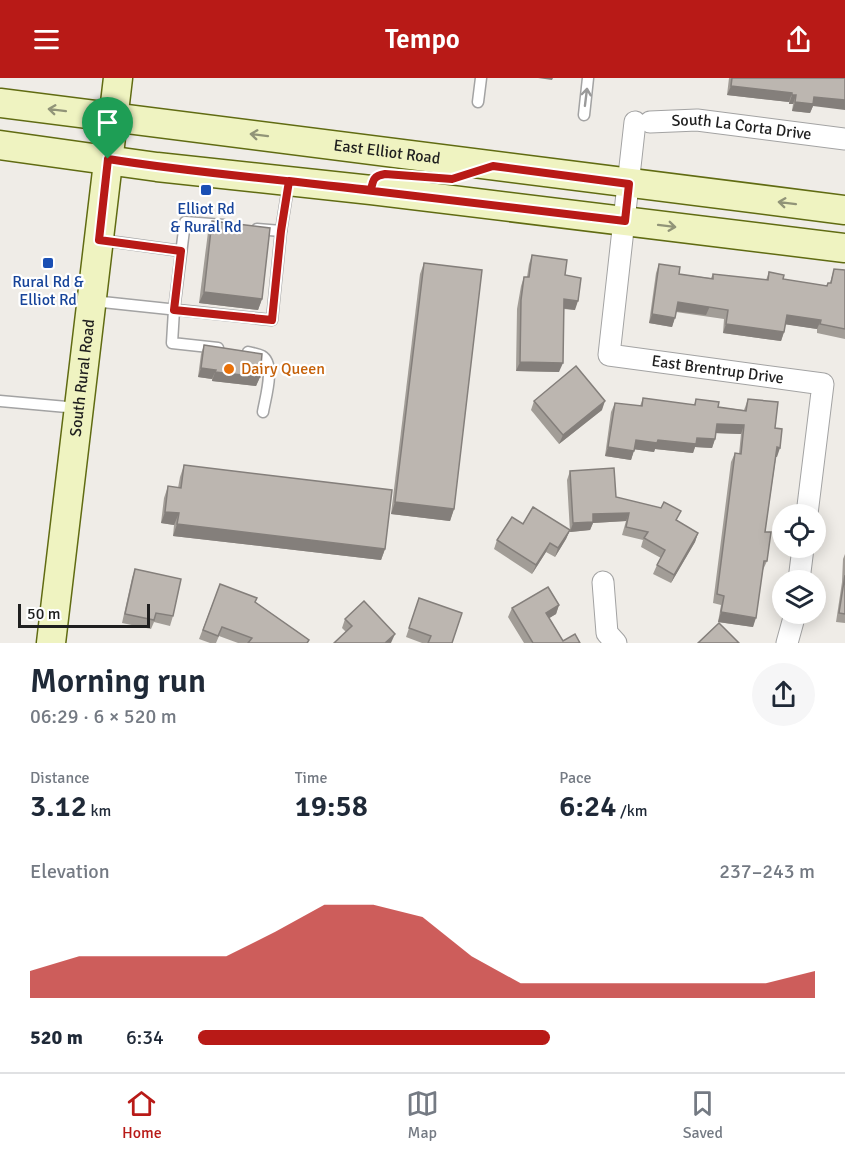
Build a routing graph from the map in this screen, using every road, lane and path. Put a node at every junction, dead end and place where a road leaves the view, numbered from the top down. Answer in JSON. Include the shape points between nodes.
{"nodes":[{"id":1,"x":118,"y":78,"type":"edge"},
{"id":2,"x":481,"y":78,"type":"edge"},
{"id":3,"x":588,"y":78,"type":"edge"},
{"id":4,"x":478,"y":102,"type":"dead end"},
{"id":5,"x":0,"y":103,"type":"edge"},
{"id":6,"x":584,"y":115,"type":"dead end"},
{"id":7,"x":113,"y":117,"type":"junction"},
{"id":8,"x":845,"y":139,"type":"edge"},
{"id":9,"x":0,"y":145,"type":"edge"},
{"id":10,"x":108,"y":159,"type":"junction"},
{"id":11,"x":493,"y":166,"type":"junction"},
{"id":12,"x":289,"y":181,"type":"junction"},
{"id":13,"x":629,"y":184,"type":"junction"},
{"id":14,"x":371,"y":190,"type":"junction"},
{"id":15,"x":845,"y":210,"type":"edge"},
{"id":16,"x":625,"y":221,"type":"junction"},
{"id":17,"x":281,"y":231,"type":"junction"},
{"id":18,"x":99,"y":240,"type":"junction"},
{"id":19,"x":845,"y":248,"type":"edge"},
{"id":20,"x":181,"y":251,"type":"junction"},
{"id":21,"x":92,"y":301,"type":"junction"},
{"id":22,"x":174,"y":310,"type":"junction"},
{"id":23,"x":0,"y":401,"type":"edge"},
{"id":24,"x":78,"y":408,"type":"junction"},
{"id":25,"x":263,"y":412,"type":"dead end"},
{"id":26,"x":808,"y":504,"type":"edge"},
{"id":27,"x":603,"y":582,"type":"dead end"},
{"id":28,"x":792,"y":624,"type":"edge"},
{"id":29,"x":51,"y":643,"type":"edge"},
{"id":30,"x":616,"y":643,"type":"edge"},
{"id":31,"x":787,"y":643,"type":"edge"}],
"edges":[{"from":1,"to":7,"type":"main road","name":"South Rural Road"},
{"from":2,"to":4,"type":"lane"},
{"from":6,"to":3,"type":"lane","one_way":true},
{"from":7,"to":5,"type":"main road","name":"East Elliot Road","one_way":true},
{"from":7,"to":10,"type":"main road","name":"South Rural Road"},
{"from":11,"to":7,"type":"main road","name":"East Elliot Road","one_way":true},
{"from":8,"to":13,"type":"street","name":"South La Corta Drive","via":[[697,120],[643,122]]},
{"from":9,"to":10,"type":"main road"},
{"from":10,"to":12,"type":"main road"},
{"from":10,"to":18,"type":"main road","name":"South Rural Road"},
{"from":11,"to":13,"type":"main road","name":"East Elliot Road"},
{"from":11,"to":14,"type":"main road","via":[[452,179],[377,175]]},
{"from":12,"to":14,"type":"main road"},
{"from":12,"to":17,"type":"lane"},
{"from":15,"to":13,"type":"main road","name":"East Elliot Road","one_way":true},
{"from":13,"to":16,"type":"street"},
{"from":14,"to":16,"type":"main road"},
{"from":16,"to":19,"type":"main road","one_way":true},
{"from":16,"to":26,"type":"street","name":"East Brentrup Drive","via":[[609,355],[824,384]]},
{"from":17,"to":20,"type":"lane","via":[[185,222]]},
{"from":17,"to":22,"type":"lane","via":[[272,320]]},
{"from":18,"to":20,"type":"lane"},
{"from":18,"to":21,"type":"main road","name":"South Rural Road"},
{"from":20,"to":22,"type":"lane"},
{"from":21,"to":22,"type":"lane"},
{"from":21,"to":24,"type":"main road","name":"South Rural Road"},
{"from":22,"to":25,"type":"lane","via":[[172,343],[234,350],[262,356],[268,362]]},
{"from":23,"to":24,"type":"lane"},
{"from":24,"to":29,"type":"main road","name":"South Rural Road"},
{"from":27,"to":30,"type":"street","via":[[608,633]]},
{"from":28,"to":31,"type":"street"}]}
